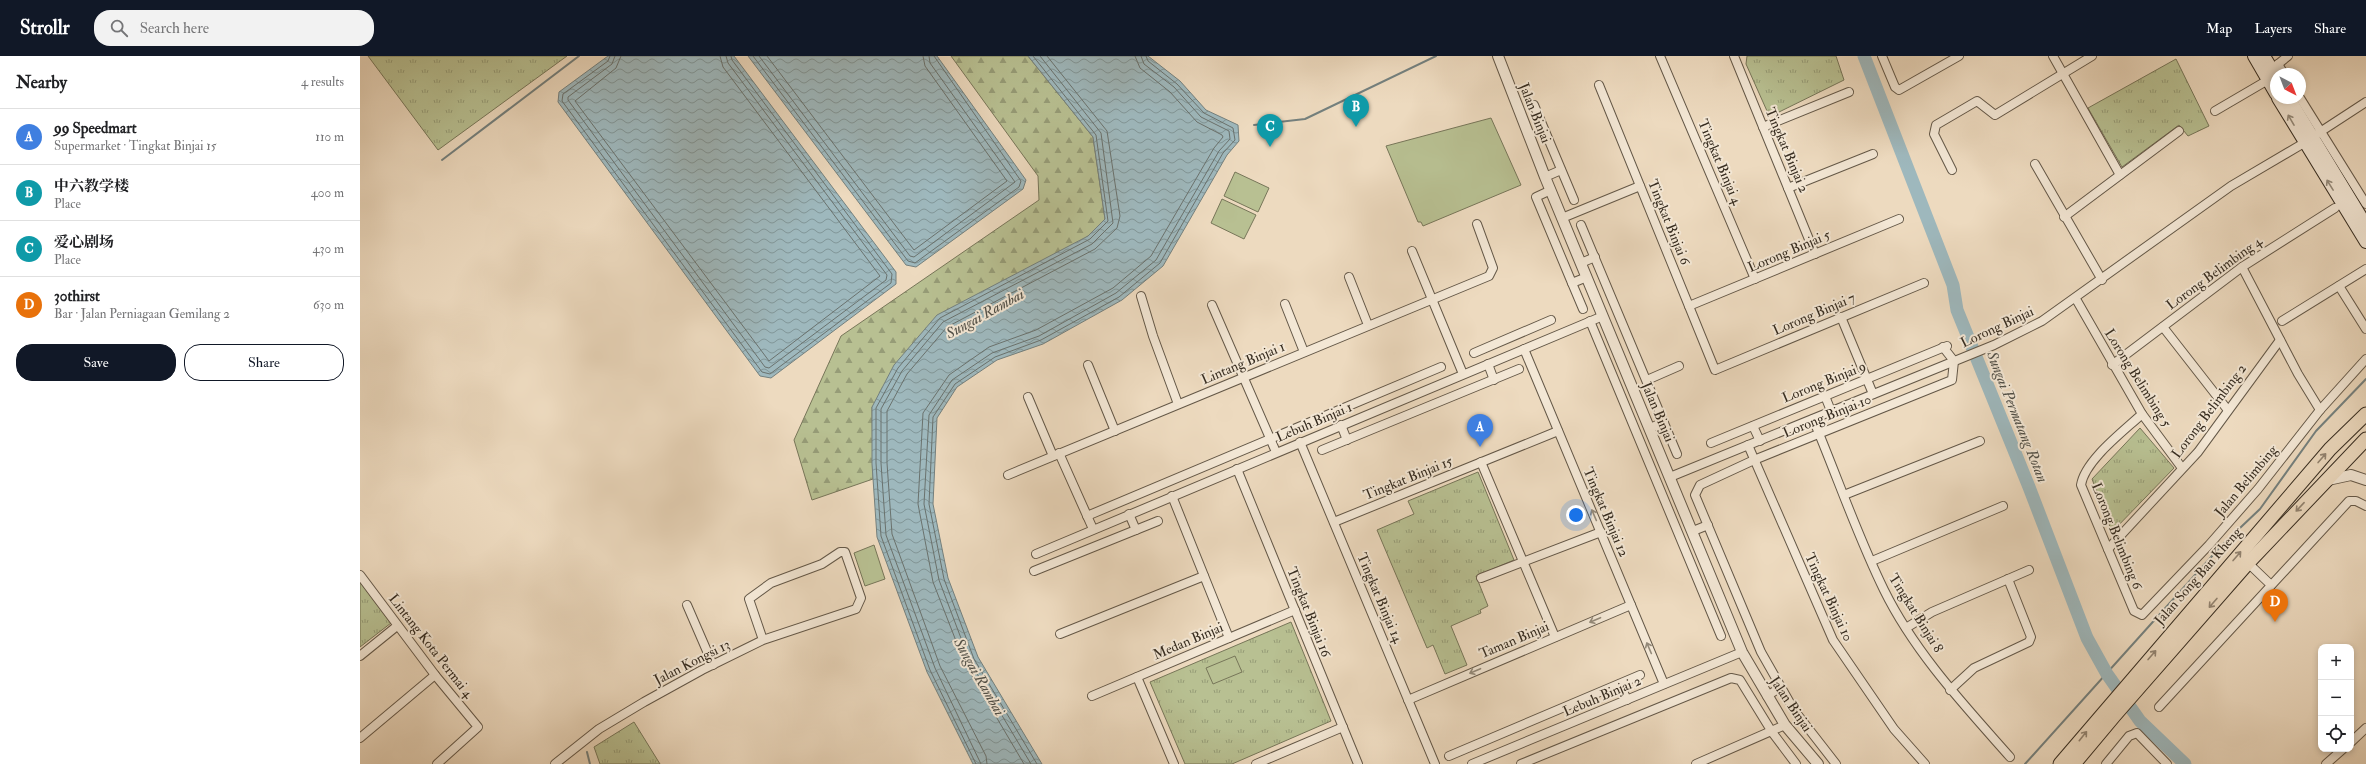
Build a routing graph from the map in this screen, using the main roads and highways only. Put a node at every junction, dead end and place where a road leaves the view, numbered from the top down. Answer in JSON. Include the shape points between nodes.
{"nodes":[{"id":1,"x":2254,"y":56,"type":"edge"},
{"id":2,"x":2264,"y":56,"type":"edge"},
{"id":3,"x":2271,"y":68,"type":"edge"},
{"id":4,"x":2270,"y":69,"type":"edge"},
{"id":5,"x":2283,"y":104,"type":"edge"},
{"id":6,"x":2293,"y":104,"type":"edge"},
{"id":7,"x":2312,"y":137,"type":"junction"},
{"id":8,"x":2366,"y":225,"type":"edge"},
{"id":9,"x":2366,"y":242,"type":"edge"},
{"id":10,"x":2366,"y":414,"type":"edge"},
{"id":11,"x":2366,"y":439,"type":"edge"},
{"id":12,"x":2130,"y":688,"type":"junction"},
{"id":13,"x":2110,"y":711,"type":"junction"},
{"id":14,"x":2060,"y":764,"type":"edge"},
{"id":15,"x":2074,"y":764,"type":"edge"}],
"edges":[{"from":1,"to":4,"type":"main road"},
{"from":2,"to":3,"type":"main road"},
{"from":7,"to":5,"type":"main road","one_way":true},
{"from":6,"to":7,"type":"main road"},
{"from":7,"to":8,"type":"main road"},
{"from":9,"to":7,"type":"main road","one_way":true},
{"from":12,"to":10,"type":"main road","name":"Jalan Song Ban Kheng","one_way":true,"via":[[2330,449]]},
{"from":11,"to":12,"type":"main road","name":"Jalan Song Ban Kheng","one_way":true},
{"from":12,"to":13,"type":"main road","name":"Jalan Song Ban Kheng"},
{"from":14,"to":13,"type":"main road","name":"Jalan Song Ban Kheng","one_way":true},
{"from":13,"to":15,"type":"main road","name":"Jalan Song Ban Kheng"}]}
